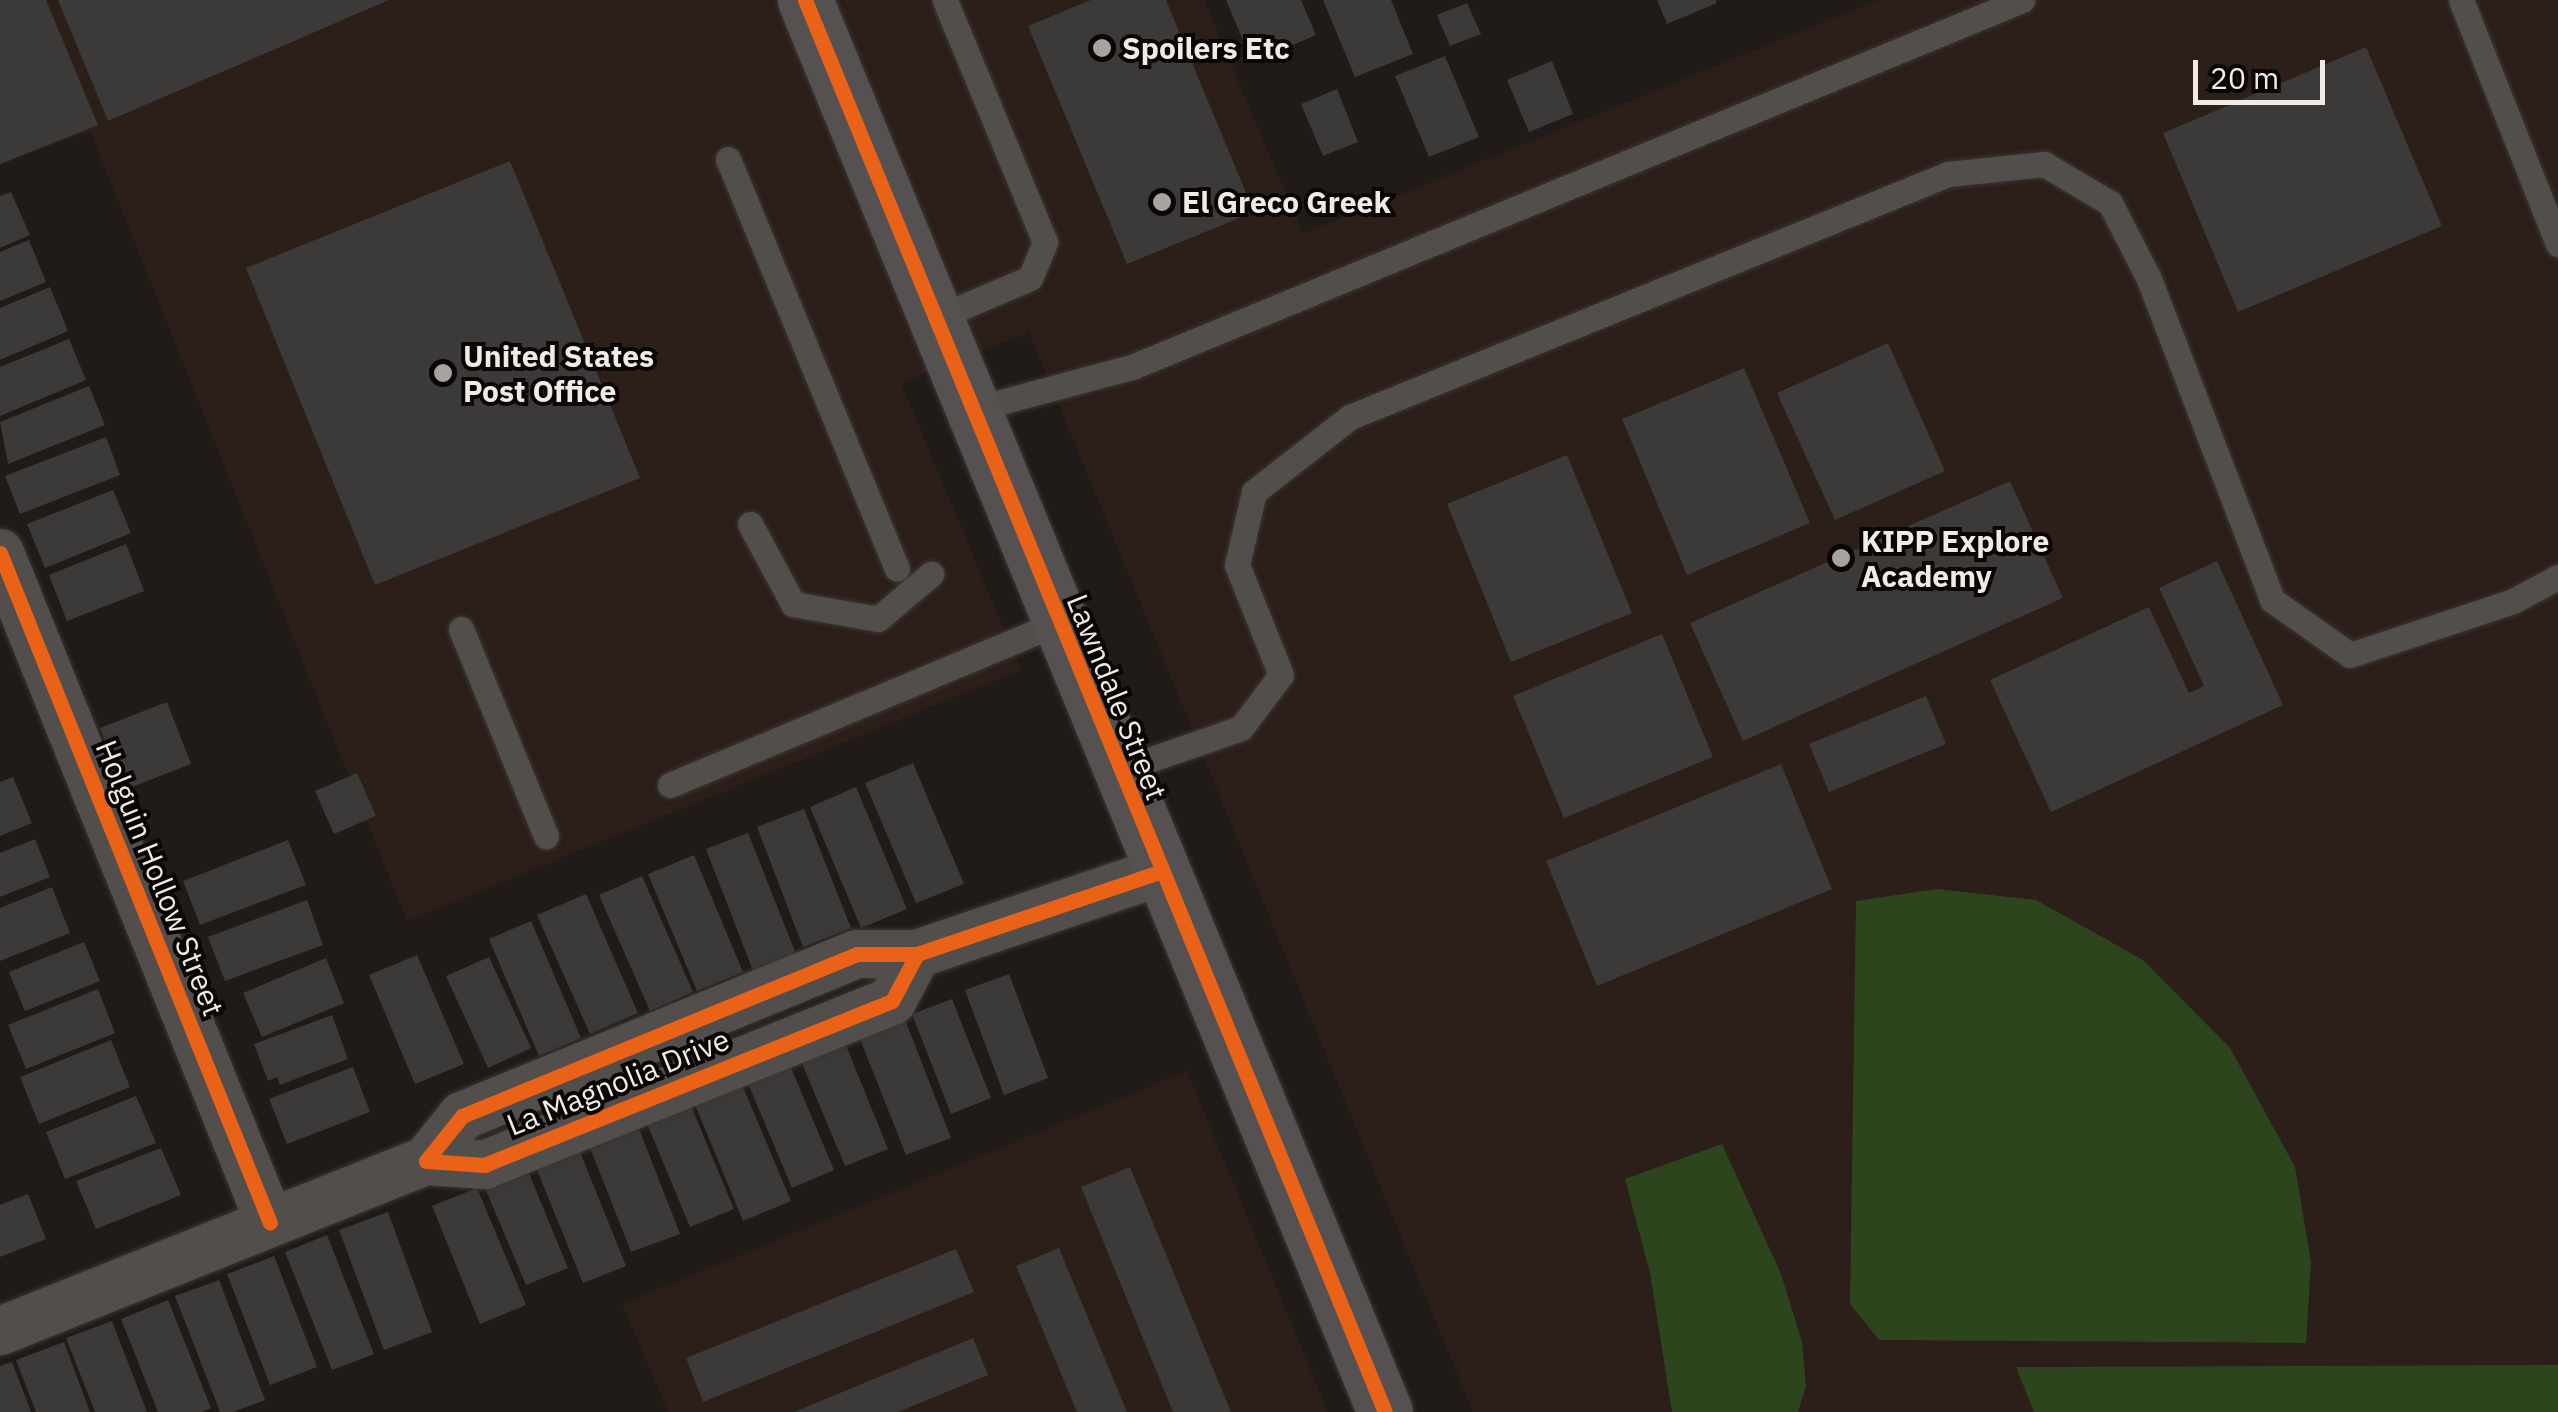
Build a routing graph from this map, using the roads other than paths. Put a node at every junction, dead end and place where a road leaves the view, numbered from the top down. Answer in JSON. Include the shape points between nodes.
{"nodes":[{"id":1,"x":945,"y":0,"type":"edge"},
{"id":2,"x":2022,"y":0,"type":"edge"},
{"id":3,"x":2460,"y":0,"type":"edge"},
{"id":4,"x":808,"y":1,"type":"edge"},
{"id":5,"x":728,"y":159,"type":"dead end"},
{"id":6,"x":2558,"y":244,"type":"edge"},
{"id":7,"x":934,"y":319,"type":"junction"},
{"id":8,"x":971,"y":410,"type":"junction"},
{"id":9,"x":750,"y":524,"type":"dead end"},
{"id":10,"x":0,"y":552,"type":"edge"},
{"id":11,"x":897,"y":568,"type":"dead end"},
{"id":12,"x":930,"y":574,"type":"dead end"},
{"id":13,"x":2558,"y":577,"type":"edge"},
{"id":14,"x":1058,"y":623,"type":"junction"},
{"id":15,"x":461,"y":629,"type":"dead end"},
{"id":16,"x":1117,"y":771,"type":"junction"},
{"id":17,"x":670,"y":784,"type":"dead end"},
{"id":18,"x":546,"y":836,"type":"dead end"},
{"id":19,"x":1159,"y":872,"type":"junction"},
{"id":20,"x":270,"y":1223,"type":"junction"},
{"id":21,"x":0,"y":1332,"type":"edge"},
{"id":22,"x":1385,"y":1412,"type":"edge"}],
"edges":[{"from":1,"to":7,"type":"lane","via":[[1045,242],[1030,278]]},
{"from":2,"to":8,"type":"lane","via":[[1132,367]]},
{"from":3,"to":6,"type":"lane"},
{"from":4,"to":7,"type":"main road","name":"Lawndale Street"},
{"from":5,"to":11,"type":"lane"},
{"from":7,"to":8,"type":"main road","name":"Lawndale Street"},
{"from":8,"to":14,"type":"main road","name":"Lawndale Street"},
{"from":9,"to":12,"type":"lane","via":[[793,604],[878,619]]},
{"from":10,"to":20,"type":"street","name":"Holguin Hollow Street"},
{"from":13,"to":16,"type":"lane","via":[[2513,601],[2350,655],[2272,600],[2149,279],[2110,202],[2044,164],[1948,174],[1350,418],[1254,492],[1237,565],[1281,675],[1241,728]]},
{"from":14,"to":16,"type":"main road","name":"Lawndale Street"},
{"from":14,"to":17,"type":"lane"},
{"from":15,"to":18,"type":"lane"},
{"from":16,"to":19,"type":"main road","name":"Lawndale Street"},
{"from":19,"to":20,"type":"street","name":"La Magnolia Drive","via":[[917,954],[857,954],[462,1116],[426,1161]]},
{"from":19,"to":22,"type":"main road","name":"Lawndale Street"},
{"from":20,"to":21,"type":"street","name":"La Magnolia Drive"}]}
